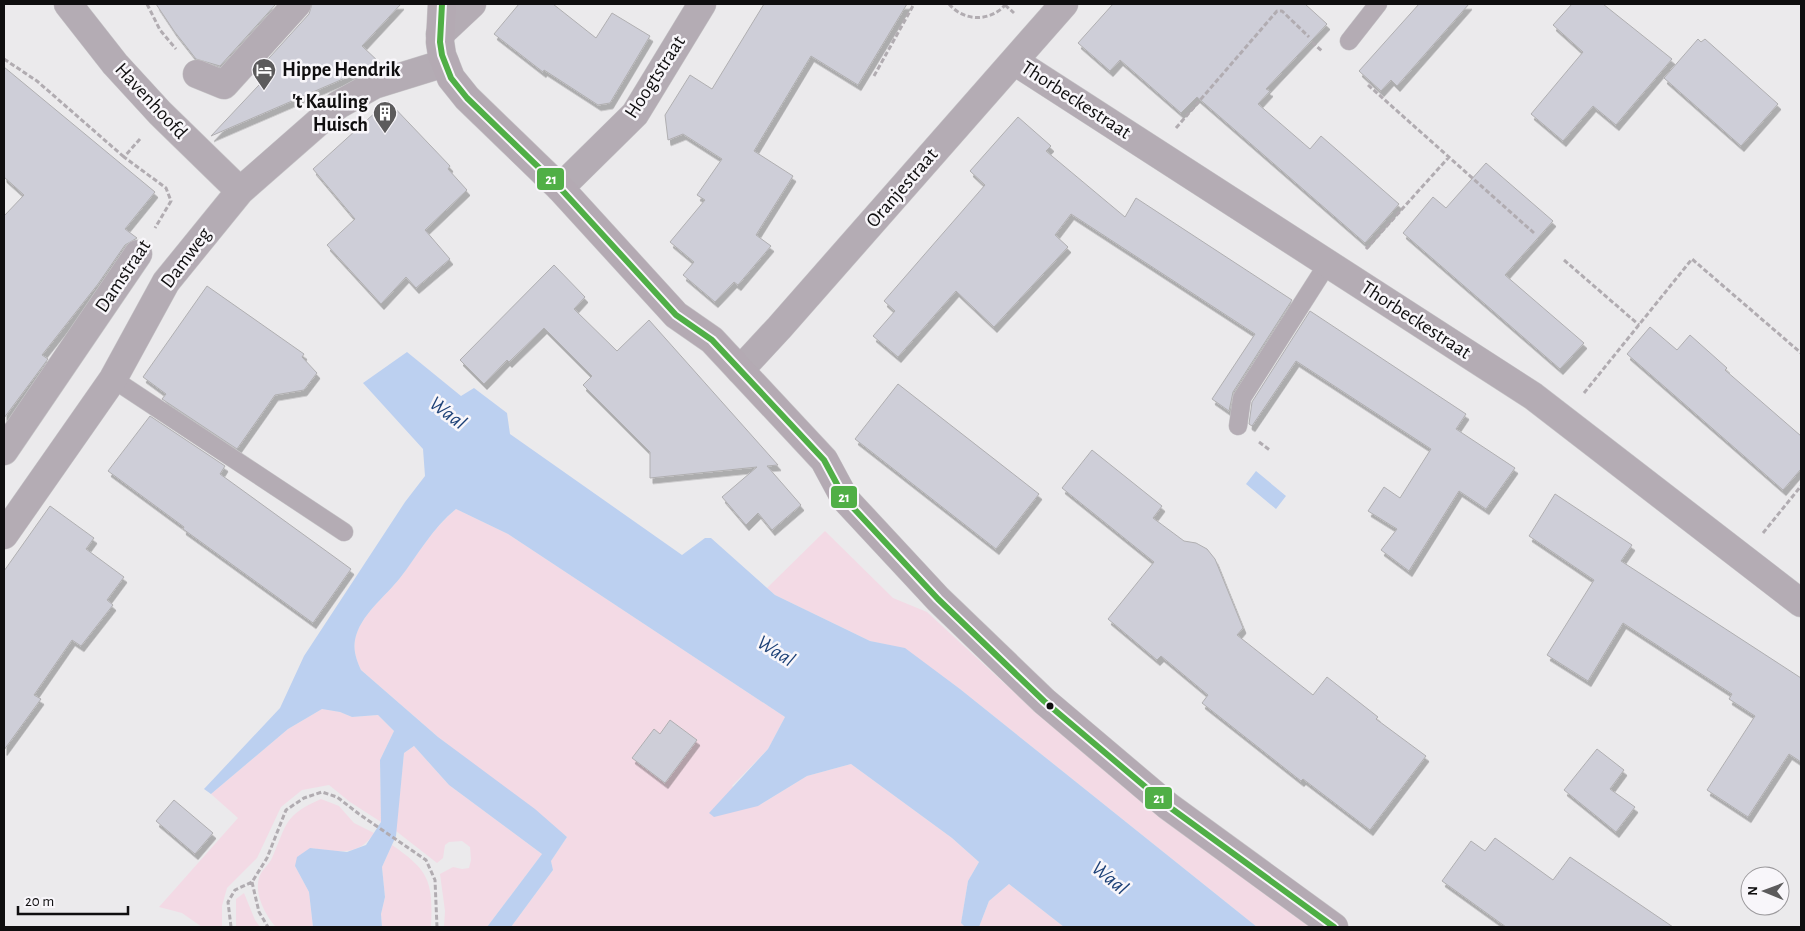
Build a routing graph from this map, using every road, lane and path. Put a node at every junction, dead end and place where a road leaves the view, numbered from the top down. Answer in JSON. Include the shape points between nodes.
{"nodes":[{"id":1,"x":68,"y":4,"type":"edge"},
{"id":2,"x":147,"y":4,"type":"edge"},
{"id":3,"x":297,"y":4,"type":"edge"},
{"id":4,"x":442,"y":4,"type":"edge"},
{"id":5,"x":472,"y":4,"type":"edge"},
{"id":6,"x":702,"y":4,"type":"edge"},
{"id":7,"x":914,"y":4,"type":"edge"},
{"id":8,"x":949,"y":4,"type":"edge"},
{"id":9,"x":1006,"y":4,"type":"edge"},
{"id":10,"x":1064,"y":4,"type":"edge"},
{"id":11,"x":1378,"y":4,"type":"edge"},
{"id":12,"x":440,"y":34,"type":"junction"},
{"id":13,"x":1309,"y":37,"type":"dead end"},
{"id":14,"x":1349,"y":42,"type":"dead end"},
{"id":15,"x":4,"y":59,"type":"edge"},
{"id":16,"x":1014,"y":61,"type":"junction"},
{"id":17,"x":445,"y":63,"type":"junction"},
{"id":18,"x":197,"y":74,"type":"joint"},
{"id":19,"x":874,"y":76,"type":"dead end"},
{"id":20,"x":1368,"y":86,"type":"dead end"},
{"id":21,"x":160,"y":113,"type":"junction"},
{"id":22,"x":1159,"y":154,"type":"junction"},
{"id":23,"x":124,"y":157,"type":"junction"},
{"id":24,"x":1449,"y":157,"type":"junction"},
{"id":25,"x":560,"y":188,"type":"junction"},
{"id":26,"x":240,"y":191,"type":"junction"},
{"id":27,"x":1534,"y":233,"type":"dead end"},
{"id":28,"x":138,"y":254,"type":"joint"},
{"id":29,"x":1564,"y":260,"type":"dead end"},
{"id":30,"x":1338,"y":270,"type":"junction"},
{"id":31,"x":1640,"y":325,"type":"junction"},
{"id":32,"x":1801,"y":353,"type":"edge"},
{"id":33,"x":740,"y":370,"type":"junction"},
{"id":34,"x":113,"y":379,"type":"junction"},
{"id":35,"x":1564,"y":419,"type":"junction"},
{"id":36,"x":1238,"y":426,"type":"dead end"},
{"id":37,"x":4,"y":451,"type":"edge"},
{"id":38,"x":1801,"y":486,"type":"edge"},
{"id":39,"x":344,"y":532,"type":"dead end"},
{"id":40,"x":4,"y":535,"type":"edge"},
{"id":41,"x":1745,"y":557,"type":"junction"},
{"id":42,"x":1801,"y":603,"type":"edge"},
{"id":43,"x":252,"y":882,"type":"junction"},
{"id":44,"x":231,"y":927,"type":"edge"},
{"id":45,"x":268,"y":927,"type":"edge"},
{"id":46,"x":437,"y":927,"type":"edge"},
{"id":47,"x":1334,"y":927,"type":"edge"}],
"edges":[{"from":1,"to":21,"type":"street","name":"Havenhoofd","via":[[115,64]]},
{"from":2,"to":18,"type":"path","via":[[160,30]]},
{"from":3,"to":18,"type":"street","via":[[224,85]]},
{"from":4,"to":12,"type":"main road"},
{"from":5,"to":12,"type":"street"},
{"from":6,"to":25,"type":"street","name":"Hoogtstraat","via":[[634,114]]},
{"from":7,"to":19,"type":"path"},
{"from":8,"to":9,"type":"path","via":[[966,16],[978,18],[991,16]]},
{"from":10,"to":16,"type":"street","name":"Oranjestraat"},
{"from":11,"to":14,"type":"lane"},
{"from":12,"to":17,"type":"main road"},
{"from":13,"to":22,"type":"path","via":[[1277,11],[1176,127]]},
{"from":15,"to":23,"type":"path","via":[[37,81]]},
{"from":16,"to":22,"type":"street","name":"Thorbeckestraat"},
{"from":16,"to":33,"type":"street","name":"Oranjestraat"},
{"from":17,"to":25,"type":"main road","via":[[451,78],[467,98]]},
{"from":17,"to":26,"type":"street","name":"Damweg","via":[[374,85],[338,106]]},
{"from":20,"to":24,"type":"path"},
{"from":21,"to":23,"type":"path"},
{"from":21,"to":26,"type":"street","name":"Havenhoofd"},
{"from":22,"to":30,"type":"street","name":"Thorbeckestraat"},
{"from":23,"to":28,"type":"path","name":"Damstraat","via":[[166,188],[171,201]]},
{"from":24,"to":27,"type":"path"},
{"from":24,"to":30,"type":"path","via":[[1361,254]]},
{"from":25,"to":33,"type":"main road","via":[[676,314],[712,340]]},
{"from":26,"to":34,"type":"street","name":"Damweg","via":[[166,282]]},
{"from":28,"to":37,"type":"street","name":"Damstraat"},
{"from":29,"to":31,"type":"path"},
{"from":30,"to":35,"type":"street","name":"Thorbeckestraat"},
{"from":30,"to":36,"type":"lane","via":[[1242,398]]},
{"from":31,"to":32,"type":"path","via":[[1692,259]]},
{"from":31,"to":35,"type":"path"},
{"from":33,"to":47,"type":"main road","via":[[824,460],[846,499],[938,599],[1044,701],[1168,806]]},
{"from":34,"to":39,"type":"lane"},
{"from":34,"to":40,"type":"street","name":"Damweg"},
{"from":35,"to":41,"type":"street","name":"Thorbeckestraat"},
{"from":38,"to":41,"type":"path"},
{"from":41,"to":42,"type":"street","name":"Thorbeckestraat"},
{"from":43,"to":44,"type":"path","via":[[235,890],[228,902]]},
{"from":43,"to":45,"type":"path","via":[[259,912]]},
{"from":43,"to":46,"type":"path","via":[[286,810],[304,798],[322,792],[338,797],[426,860],[435,880]]}]}
